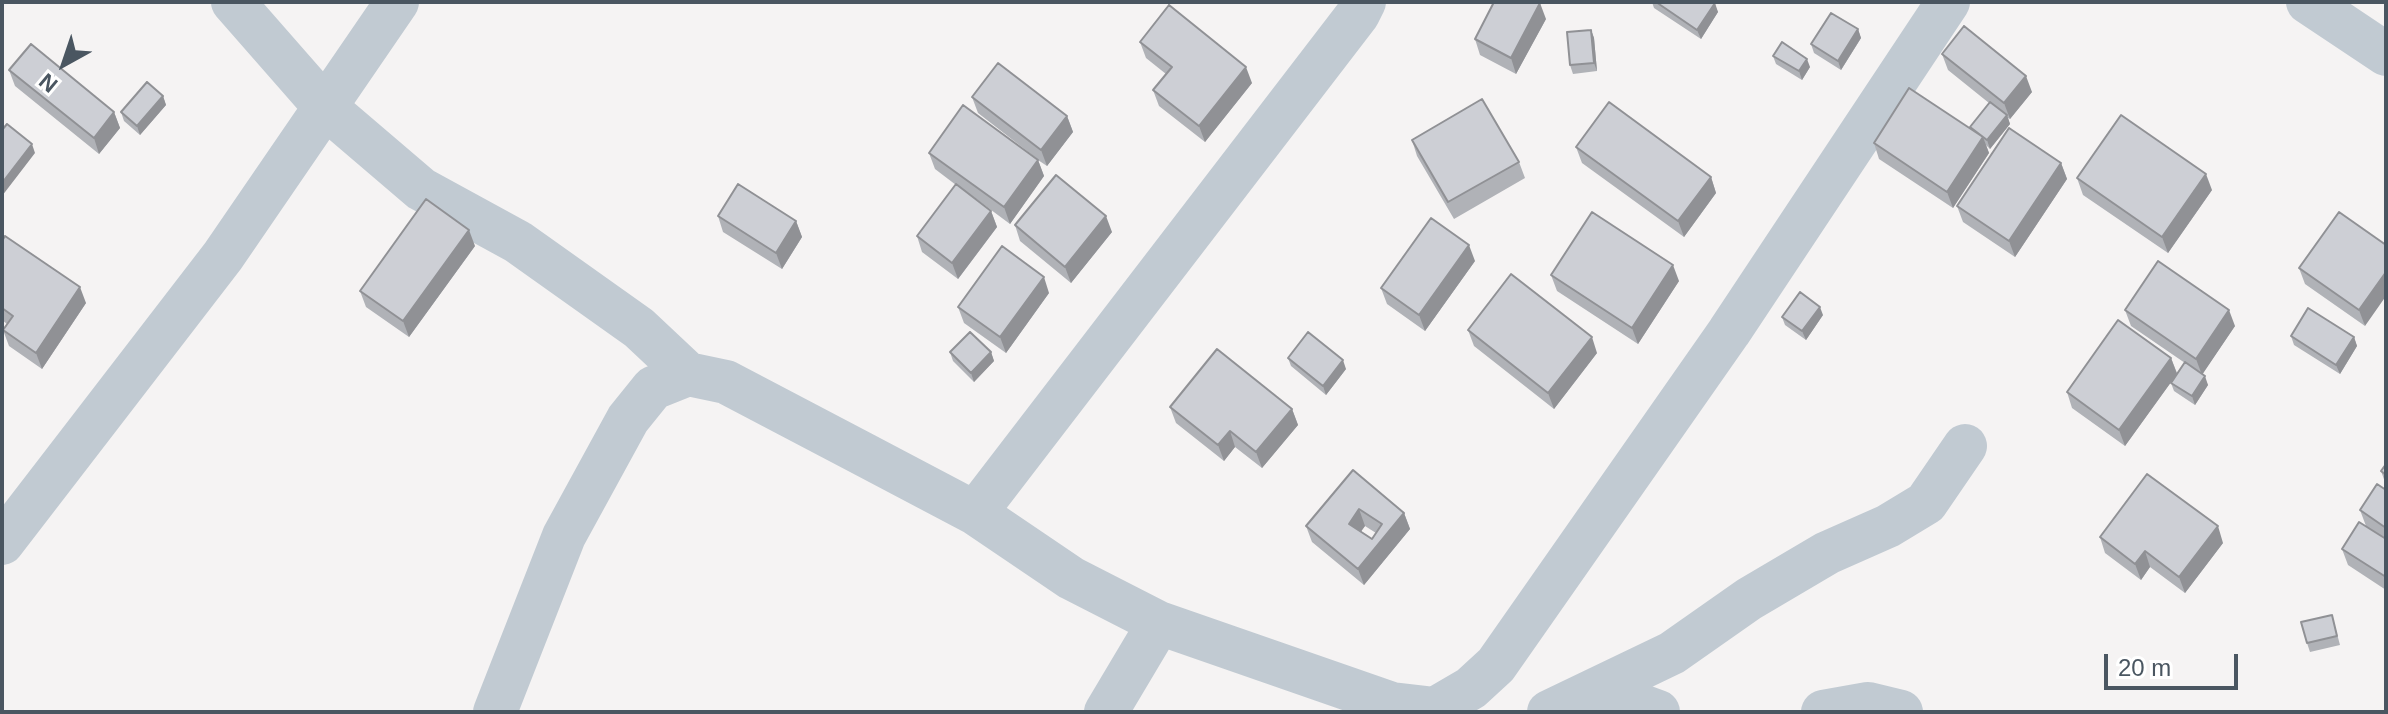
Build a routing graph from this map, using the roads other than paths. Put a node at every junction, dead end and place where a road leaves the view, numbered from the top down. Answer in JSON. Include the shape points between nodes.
{"nodes":[{"id":1,"x":233,"y":2,"type":"edge"},
{"id":2,"x":397,"y":2,"type":"edge"},
{"id":3,"x":1364,"y":2,"type":"edge"},
{"id":4,"x":1948,"y":2,"type":"edge"},
{"id":5,"x":2308,"y":2,"type":"edge"},
{"id":6,"x":2386,"y":54,"type":"edge"},
{"id":7,"x":325,"y":107,"type":"junction"},
{"id":8,"x":688,"y":374,"type":"junction"},
{"id":9,"x":1965,"y":446,"type":"dead end"},
{"id":10,"x":975,"y":513,"type":"junction"},
{"id":11,"x":2,"y":543,"type":"edge"},
{"id":12,"x":1159,"y":623,"type":"junction"},
{"id":13,"x":1598,"y":690,"type":"junction"},
{"id":14,"x":1429,"y":710,"type":"edge"},
{"id":15,"x":495,"y":712,"type":"edge"},
{"id":16,"x":1106,"y":712,"type":"edge"},
{"id":17,"x":1549,"y":712,"type":"edge"},
{"id":18,"x":1658,"y":712,"type":"edge"},
{"id":19,"x":1823,"y":712,"type":"edge"},
{"id":20,"x":1901,"y":712,"type":"edge"}],
"edges":[{"from":1,"to":7,"type":"street"},
{"from":2,"to":7,"type":"street"},
{"from":3,"to":10,"type":"street"},
{"from":4,"to":14,"type":"street","via":[[1729,332],[1496,665],[1471,688]]},
{"from":5,"to":6,"type":"street"},
{"from":7,"to":8,"type":"street","via":[[421,189],[518,242],[639,328]]},
{"from":7,"to":11,"type":"street","via":[[223,256]]},
{"from":8,"to":10,"type":"street","via":[[726,382]]},
{"from":8,"to":15,"type":"street","via":[[653,388],[628,419],[564,536]]},
{"from":9,"to":13,"type":"street","via":[[1926,503],[1827,553],[1672,653]]},
{"from":10,"to":12,"type":"street","via":[[1071,578]]},
{"from":12,"to":14,"type":"street","via":[[1392,704]]},
{"from":12,"to":16,"type":"street"},
{"from":13,"to":17,"type":"street"},
{"from":13,"to":18,"type":"street"},
{"from":19,"to":20,"type":"street","via":[[1868,704]]}]}
